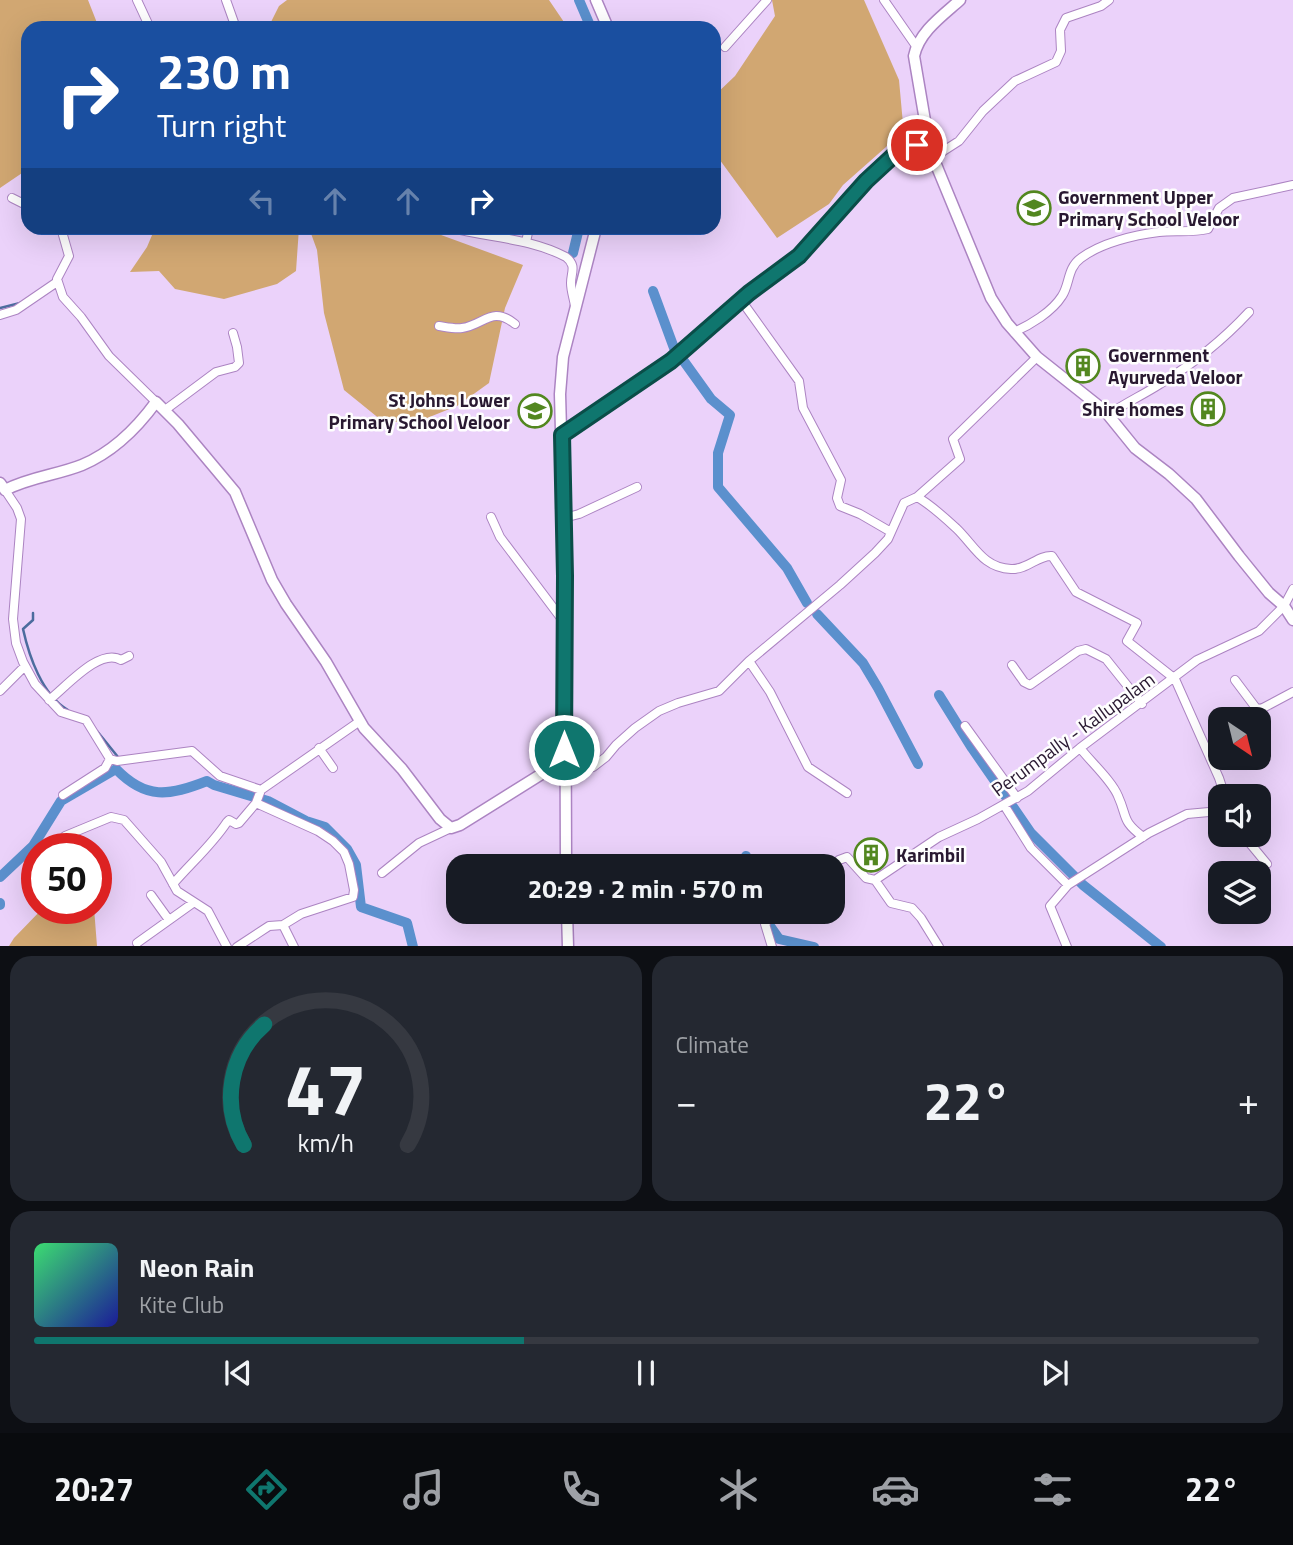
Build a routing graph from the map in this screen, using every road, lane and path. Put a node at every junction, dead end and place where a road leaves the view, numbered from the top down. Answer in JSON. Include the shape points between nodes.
{"nodes":[{"id":1,"x":136,"y":0,"type":"edge"},
{"id":2,"x":226,"y":0,"type":"edge"},
{"id":3,"x":596,"y":0,"type":"edge"},
{"id":4,"x":767,"y":0,"type":"edge"},
{"id":5,"x":884,"y":0,"type":"edge"},
{"id":6,"x":960,"y":0,"type":"edge"},
{"id":7,"x":1109,"y":0,"type":"edge"},
{"id":8,"x":146,"y":21,"type":"edge"},
{"id":9,"x":234,"y":21,"type":"edge"},
{"id":10,"x":605,"y":21,"type":"edge"},
{"id":11,"x":916,"y":46,"type":"junction"},
{"id":12,"x":725,"y":47,"type":"dead end"},
{"id":13,"x":932,"y":154,"type":"junction"},
{"id":14,"x":1293,"y":185,"type":"edge"},
{"id":15,"x":12,"y":198,"type":"dead end"},
{"id":16,"x":21,"y":202,"type":"edge"},
{"id":17,"x":63,"y":235,"type":"edge"},
{"id":18,"x":489,"y":235,"type":"edge"},
{"id":19,"x":528,"y":235,"type":"edge"},
{"id":20,"x":594,"y":235,"type":"edge"},
{"id":21,"x":526,"y":242,"type":"junction"},
{"id":22,"x":57,"y":282,"type":"junction"},
{"id":23,"x":741,"y":300,"type":"junction"},
{"id":24,"x":576,"y":311,"type":"junction"},
{"id":25,"x":1249,"y":312,"type":"dead end"},
{"id":26,"x":0,"y":315,"type":"edge"},
{"id":27,"x":515,"y":324,"type":"dead end"},
{"id":28,"x":439,"y":326,"type":"dead end"},
{"id":29,"x":1014,"y":332,"type":"junction"},
{"id":30,"x":233,"y":334,"type":"dead end"},
{"id":31,"x":1037,"y":357,"type":"junction"},
{"id":32,"x":156,"y":402,"type":"junction"},
{"id":33,"x":165,"y":410,"type":"junction"},
{"id":34,"x":1108,"y":415,"type":"junction"},
{"id":35,"x":562,"y":435,"type":"junction"},
{"id":36,"x":3,"y":486,"type":"edge"},
{"id":37,"x":637,"y":487,"type":"dead end"},
{"id":38,"x":916,"y":497,"type":"junction"},
{"id":39,"x":491,"y":517,"type":"dead end"},
{"id":40,"x":564,"y":518,"type":"junction"},
{"id":41,"x":891,"y":532,"type":"junction"},
{"id":42,"x":1293,"y":589,"type":"edge"},
{"id":43,"x":1284,"y":606,"type":"junction"},
{"id":44,"x":1293,"y":620,"type":"edge"},
{"id":45,"x":565,"y":622,"type":"junction"},
{"id":46,"x":129,"y":656,"type":"dead end"},
{"id":47,"x":749,"y":661,"type":"junction"},
{"id":48,"x":1012,"y":665,"type":"dead end"},
{"id":49,"x":25,"y":666,"type":"junction"},
{"id":50,"x":1175,"y":679,"type":"junction"},
{"id":51,"x":1235,"y":680,"type":"dead end"},
{"id":52,"x":0,"y":691,"type":"edge"},
{"id":53,"x":1293,"y":692,"type":"edge"},
{"id":54,"x":49,"y":700,"type":"junction"},
{"id":55,"x":1142,"y":704,"type":"junction"},
{"id":56,"x":360,"y":721,"type":"junction"},
{"id":57,"x":965,"y":726,"type":"dead end"},
{"id":58,"x":319,"y":748,"type":"junction"},
{"id":59,"x":1080,"y":748,"type":"junction"},
{"id":60,"x":113,"y":760,"type":"junction"},
{"id":61,"x":334,"y":768,"type":"dead end"},
{"id":62,"x":565,"y":770,"type":"junction"},
{"id":63,"x":1221,"y":784,"type":"edge"},
{"id":64,"x":261,"y":790,"type":"junction"},
{"id":65,"x":846,"y":793,"type":"dead end"},
{"id":66,"x":63,"y":795,"type":"dead end"},
{"id":67,"x":1017,"y":798,"type":"junction"},
{"id":68,"x":256,"y":801,"type":"junction"},
{"id":69,"x":1004,"y":805,"type":"junction"},
{"id":70,"x":1208,"y":812,"type":"edge"},
{"id":71,"x":451,"y":828,"type":"junction"},
{"id":72,"x":72,"y":833,"type":"edge"},
{"id":73,"x":1143,"y":837,"type":"junction"},
{"id":74,"x":1253,"y":847,"type":"edge"},
{"id":75,"x":566,"y":854,"type":"edge"},
{"id":76,"x":845,"y":857,"type":"edge"},
{"id":77,"x":1265,"y":861,"type":"edge"},
{"id":78,"x":382,"y":873,"type":"dead end"},
{"id":79,"x":875,"y":880,"type":"junction"},
{"id":80,"x":1074,"y":881,"type":"junction"},
{"id":81,"x":173,"y":884,"type":"junction"},
{"id":82,"x":151,"y":895,"type":"dead end"},
{"id":83,"x":192,"y":903,"type":"junction"},
{"id":84,"x":169,"y":920,"type":"junction"},
{"id":85,"x":567,"y":924,"type":"edge"},
{"id":86,"x":765,"y":924,"type":"edge"},
{"id":87,"x":283,"y":925,"type":"junction"},
{"id":88,"x":137,"y":943,"type":"dead end"},
{"id":89,"x":226,"y":946,"type":"edge"},
{"id":90,"x":239,"y":946,"type":"edge"},
{"id":91,"x":294,"y":946,"type":"edge"},
{"id":92,"x":568,"y":946,"type":"edge"},
{"id":93,"x":772,"y":946,"type":"edge"},
{"id":94,"x":938,"y":946,"type":"edge"},
{"id":95,"x":1067,"y":946,"type":"edge"}],
"edges":[{"from":1,"to":8,"type":"street"},
{"from":2,"to":9,"type":"street"},
{"from":3,"to":10,"type":"street"},
{"from":4,"to":12,"type":"street"},
{"from":5,"to":11,"type":"street"},
{"from":6,"to":11,"type":"street"},
{"from":7,"to":13,"type":"street","via":[[1066,18],[1056,62],[1015,81],[959,141]]},
{"from":11,"to":13,"type":"street","via":[[920,101]]},
{"from":13,"to":23,"type":"street","via":[[917,145],[893,156],[799,256]]},
{"from":13,"to":29,"type":"street","via":[[991,298]]},
{"from":14,"to":29,"type":"street","via":[[1233,198],[1219,208],[1208,229],[1158,232],[1094,251],[1079,259],[1054,305]]},
{"from":15,"to":16,"type":"street"},
{"from":17,"to":22,"type":"street","via":[[69,256]]},
{"from":18,"to":21,"type":"street"},
{"from":19,"to":21,"type":"street"},
{"from":20,"to":24,"type":"street"},
{"from":21,"to":24,"type":"street","via":[[573,263]]},
{"from":22,"to":26,"type":"street","via":[[16,310]]},
{"from":22,"to":32,"type":"street","via":[[63,297],[109,356]]},
{"from":23,"to":35,"type":"street","via":[[671,361]]},
{"from":23,"to":41,"type":"street","via":[[799,381],[803,408],[841,480],[840,506]]},
{"from":24,"to":35,"type":"street","via":[[563,357]]},
{"from":25,"to":34,"type":"street","via":[[1224,339]]},
{"from":27,"to":28,"type":"street","via":[[494,315],[463,328]]},
{"from":29,"to":31,"type":"street"},
{"from":30,"to":33,"type":"street","via":[[239,363],[216,372]]},
{"from":31,"to":34,"type":"street"},
{"from":31,"to":38,"type":"street","via":[[953,439],[960,459]]},
{"from":32,"to":33,"type":"street"},
{"from":32,"to":36,"type":"street","via":[[111,449],[83,464]]},
{"from":33,"to":56,"type":"street","via":[[235,492],[272,580]]},
{"from":34,"to":43,"type":"street","via":[[1135,448],[1196,499]]},
{"from":35,"to":40,"type":"street"},
{"from":36,"to":49,"type":"street","via":[[21,519],[13,619]]},
{"from":37,"to":40,"type":"street"},
{"from":38,"to":41,"type":"street","via":[[904,503]]},
{"from":38,"to":50,"type":"street","via":[[956,528],[991,565],[1013,570],[1052,556],[1076,592],[1137,622],[1127,641]]},
{"from":39,"to":45,"type":"street","via":[[500,537]]},
{"from":40,"to":45,"type":"street"},
{"from":41,"to":47,"type":"street","via":[[840,585]]},
{"from":42,"to":43,"type":"street","name":"Perumpally - Kallupalam"},
{"from":43,"to":44,"type":"street"},
{"from":43,"to":50,"type":"street","name":"Perumpally - Kallupalam","via":[[1259,631],[1197,660]]},
{"from":45,"to":62,"type":"street"},
{"from":46,"to":54,"type":"street","via":[[121,660],[105,657]]},
{"from":47,"to":62,"type":"street","via":[[719,691],[659,711],[593,767]]},
{"from":47,"to":65,"type":"street","via":[[808,767]]},
{"from":48,"to":55,"type":"street","via":[[1030,685],[1086,649],[1106,659]]},
{"from":49,"to":52,"type":"street"},
{"from":49,"to":54,"type":"street"},
{"from":50,"to":55,"type":"street","name":"Perumpally - Kallupalam"},
{"from":50,"to":63,"type":"street"},
{"from":51,"to":53,"type":"street","via":[[1256,708]]},
{"from":54,"to":60,"type":"street","via":[[61,712],[86,720]]},
{"from":55,"to":59,"type":"street","name":"Perumpally - Kallupalam"},
{"from":56,"to":58,"type":"street"},
{"from":56,"to":71,"type":"street"},
{"from":57,"to":67,"type":"street"},
{"from":58,"to":61,"type":"street"},
{"from":58,"to":64,"type":"street"},
{"from":59,"to":67,"type":"street","name":"Perumpally - Kallupalam"},
{"from":59,"to":73,"type":"street","via":[[1118,794],[1124,818]]},
{"from":60,"to":64,"type":"street","via":[[192,751],[220,776]]},
{"from":60,"to":66,"type":"street"},
{"from":62,"to":71,"type":"street","via":[[548,770]]},
{"from":62,"to":75,"type":"street"},
{"from":64,"to":68,"type":"street"},
{"from":67,"to":69,"type":"street","name":"Perumpally - Kallupalam"},
{"from":68,"to":81,"type":"street","via":[[239,823],[227,822]]},
{"from":68,"to":87,"type":"street","via":[[326,836],[344,852],[349,864],[353,897],[301,914]]},
{"from":69,"to":79,"type":"street","name":"Perumpally - Kallupalam","via":[[939,837]]},
{"from":69,"to":80,"type":"street","via":[[1031,848]]},
{"from":70,"to":73,"type":"street","via":[[1186,814]]},
{"from":71,"to":78,"type":"street","via":[[419,844]]},
{"from":72,"to":81,"type":"street","via":[[111,817],[124,820],[161,862]]},
{"from":73,"to":80,"type":"street"},
{"from":74,"to":77,"type":"street"},
{"from":76,"to":79,"type":"street","via":[[866,878]]},
{"from":79,"to":94,"type":"street","via":[[891,903],[912,908]]},
{"from":80,"to":95,"type":"street","via":[[1050,906]]},
{"from":81,"to":83,"type":"street"},
{"from":82,"to":84,"type":"street"},
{"from":83,"to":84,"type":"street"},
{"from":83,"to":89,"type":"street","via":[[208,912]]},
{"from":84,"to":88,"type":"street"},
{"from":85,"to":92,"type":"street"},
{"from":86,"to":93,"type":"street"},
{"from":87,"to":90,"type":"street","via":[[269,926]]},
{"from":87,"to":91,"type":"street"}]}
